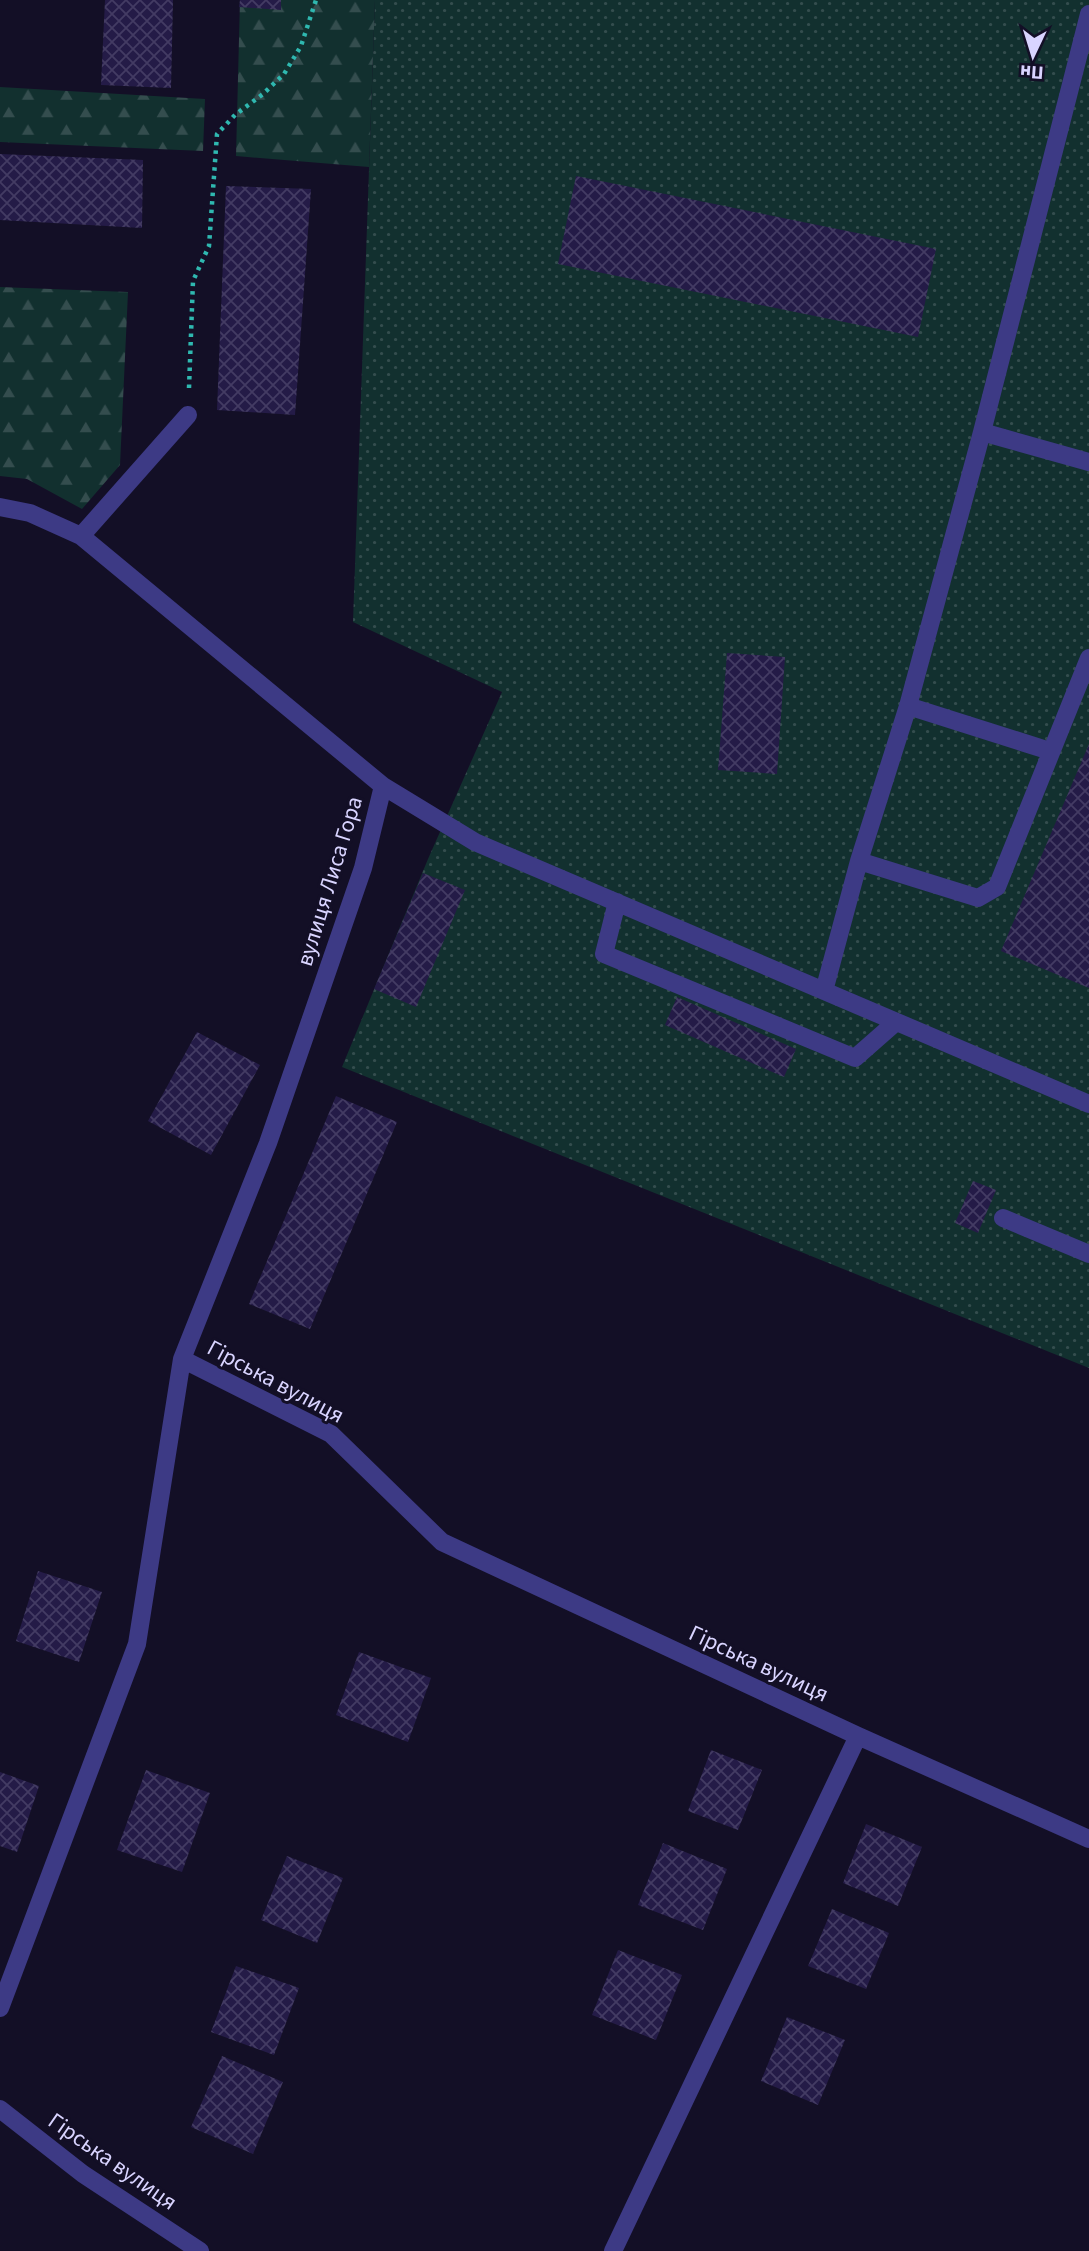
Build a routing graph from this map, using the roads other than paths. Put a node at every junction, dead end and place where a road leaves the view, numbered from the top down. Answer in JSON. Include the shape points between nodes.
{"nodes":[{"id":1,"x":1089,"y":14,"type":"edge"},
{"id":2,"x":188,"y":415,"type":"road end"},
{"id":3,"x":982,"y":432,"type":"junction"},
{"id":4,"x":1089,"y":462,"type":"edge"},
{"id":5,"x":0,"y":507,"type":"edge"},
{"id":6,"x":81,"y":536,"type":"junction"},
{"id":7,"x":1089,"y":658,"type":"edge"},
{"id":8,"x":908,"y":706,"type":"junction"},
{"id":9,"x":1050,"y":751,"type":"junction"},
{"id":10,"x":383,"y":786,"type":"junction"},
{"id":11,"x":859,"y":861,"type":"junction"},
{"id":12,"x":617,"y":902,"type":"junction"},
{"id":13,"x":824,"y":991,"type":"junction"},
{"id":14,"x":896,"y":1022,"type":"junction"},
{"id":15,"x":1089,"y":1104,"type":"edge"},
{"id":16,"x":1003,"y":1217,"type":"dead end"},
{"id":17,"x":1089,"y":1254,"type":"edge"},
{"id":18,"x":182,"y":1359,"type":"junction"},
{"id":19,"x":858,"y":1736,"type":"junction"},
{"id":20,"x":1089,"y":1839,"type":"edge"},
{"id":21,"x":0,"y":2008,"type":"edge"},
{"id":22,"x":0,"y":2109,"type":"edge"},
{"id":23,"x":200,"y":2251,"type":"edge"},
{"id":24,"x":613,"y":2251,"type":"edge"}],
"edges":[{"from":1,"to":3,"type":"street"},
{"from":2,"to":6,"type":"street"},
{"from":3,"to":4,"type":"street"},
{"from":3,"to":8,"type":"street"},
{"from":5,"to":6,"type":"street","name":"вулиця Лиса Гора","via":[[30,513]]},
{"from":6,"to":10,"type":"street","name":"вулиця Лиса Гора"},
{"from":7,"to":9,"type":"street"},
{"from":8,"to":9,"type":"street"},
{"from":8,"to":11,"type":"street"},
{"from":9,"to":11,"type":"street","via":[[996,887],[978,898]]},
{"from":10,"to":12,"type":"street","via":[[475,842]]},
{"from":10,"to":18,"type":"street","name":"вулиця Лиса Гора","via":[[363,868],[272,1130]]},
{"from":11,"to":13,"type":"street"},
{"from":12,"to":13,"type":"street"},
{"from":12,"to":14,"type":"street","via":[[604,954],[855,1058]]},
{"from":13,"to":14,"type":"street"},
{"from":14,"to":15,"type":"street"},
{"from":16,"to":17,"type":"street"},
{"from":18,"to":19,"type":"street","name":"Гірська вулиця","via":[[331,1434],[442,1542]]},
{"from":18,"to":21,"type":"street","name":"Гірська вулиця","via":[[137,1644]]},
{"from":19,"to":20,"type":"street","name":"Гірська вулиця"},
{"from":19,"to":24,"type":"street"},
{"from":22,"to":23,"type":"street","name":"Гірська вулиця","via":[[83,2174]]}]}
